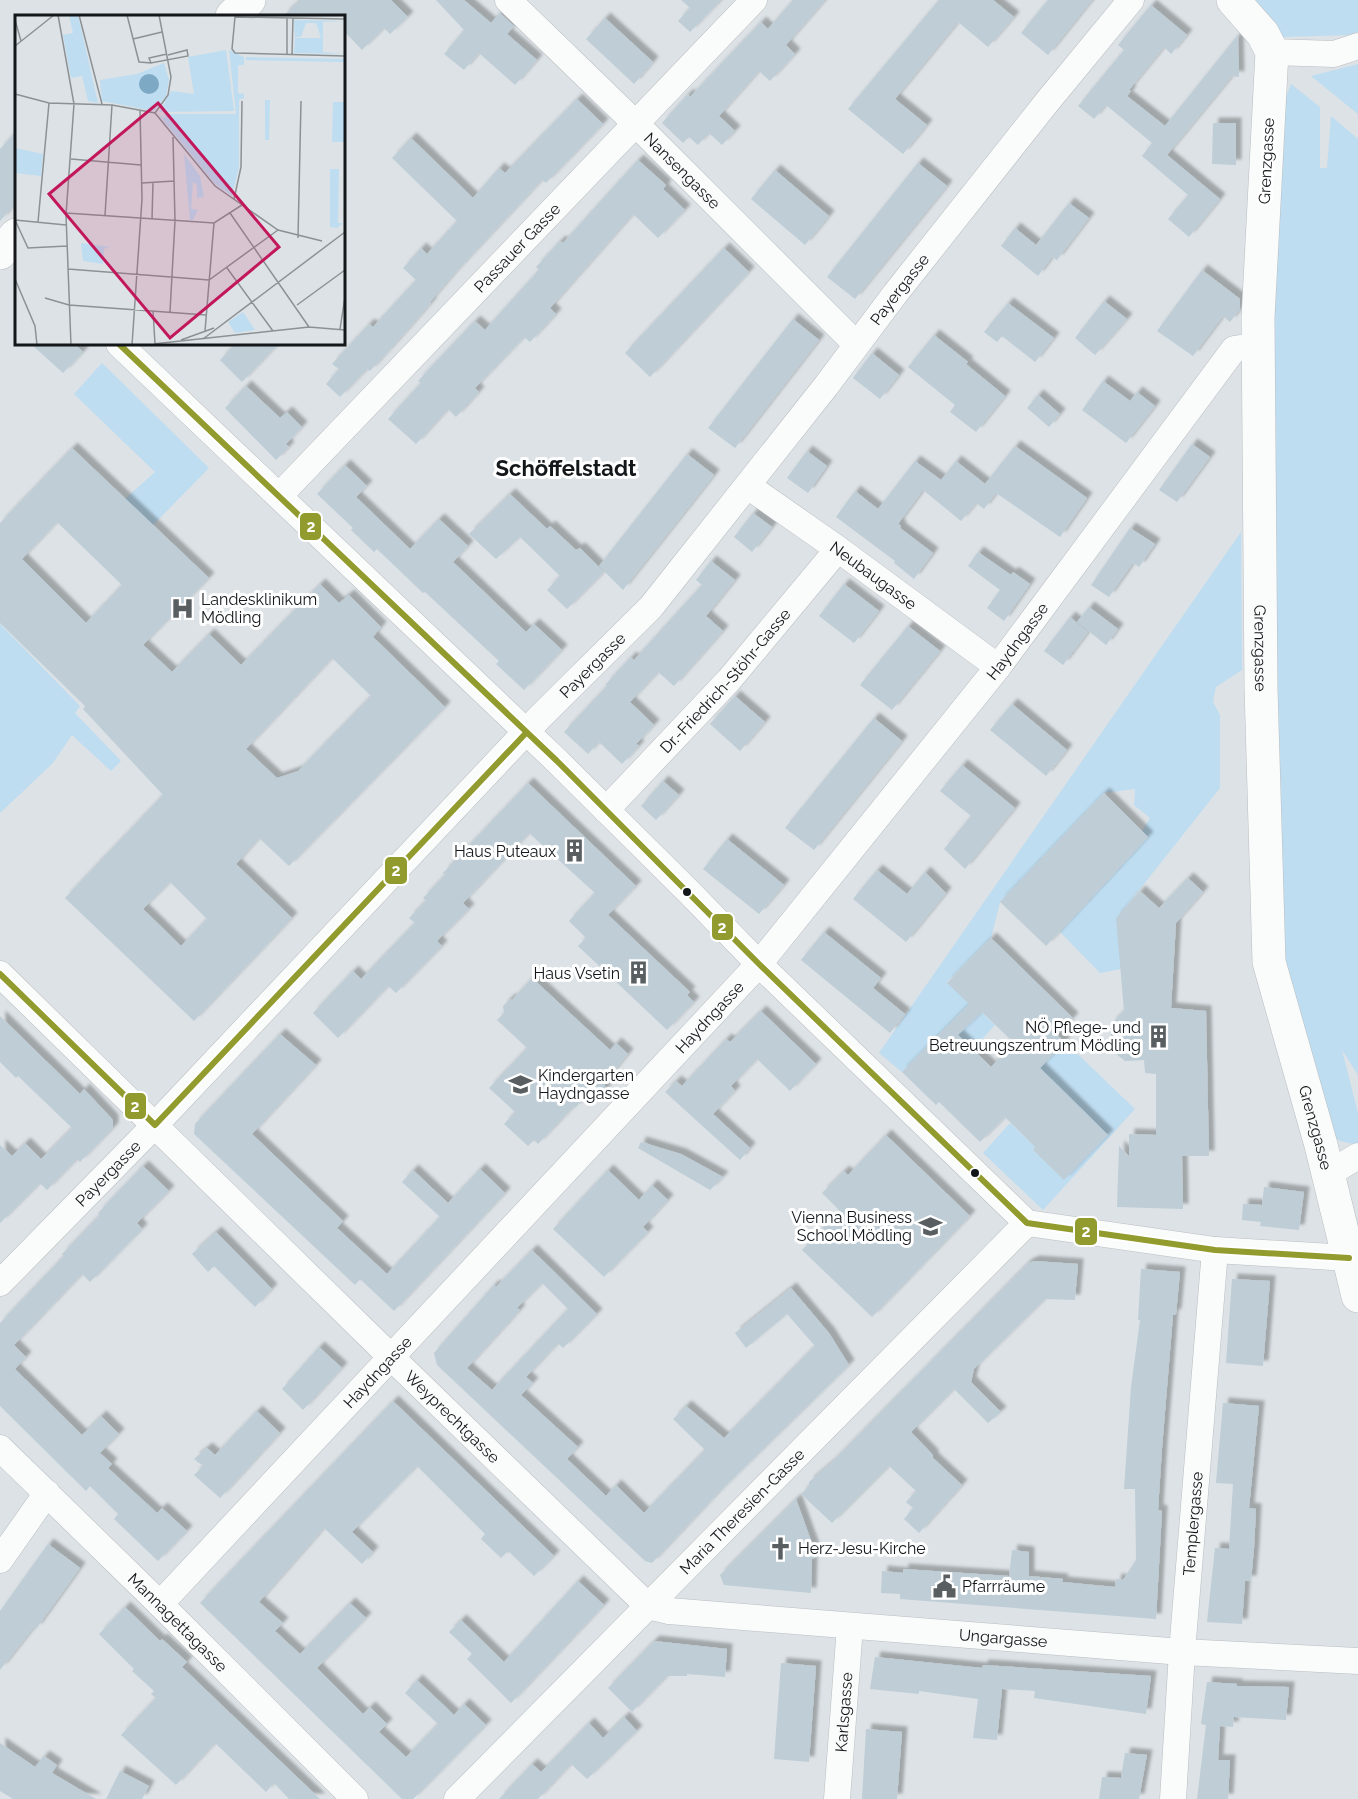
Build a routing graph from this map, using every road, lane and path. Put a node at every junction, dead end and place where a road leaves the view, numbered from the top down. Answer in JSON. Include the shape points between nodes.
{"nodes":[{"id":1,"x":249,"y":0,"type":"edge"},
{"id":2,"x":508,"y":0,"type":"edge"},
{"id":3,"x":754,"y":0,"type":"edge"},
{"id":4,"x":1131,"y":0,"type":"edge"},
{"id":5,"x":1233,"y":0,"type":"edge"},
{"id":6,"x":233,"y":15,"type":"edge"},
{"id":7,"x":1358,"y":46,"type":"edge"},
{"id":8,"x":1272,"y":52,"type":"junction"},
{"id":9,"x":636,"y":124,"type":"junction"},
{"id":10,"x":856,"y":344,"type":"junction"},
{"id":11,"x":120,"y":345,"type":"edge"},
{"id":12,"x":1258,"y":345,"type":"junction"},
{"id":13,"x":748,"y":486,"type":"junction"},
{"id":14,"x":279,"y":496,"type":"junction"},
{"id":15,"x":838,"y":549,"type":"junction"},
{"id":16,"x":998,"y":667,"type":"junction"},
{"id":17,"x":526,"y":733,"type":"junction"},
{"id":18,"x":606,"y":810,"type":"junction"},
{"id":19,"x":759,"y":964,"type":"junction"},
{"id":20,"x":0,"y":974,"type":"edge"},
{"id":21,"x":155,"y":1125,"type":"junction"},
{"id":22,"x":1358,"y":1156,"type":"edge"},
{"id":23,"x":1328,"y":1174,"type":"junction"},
{"id":24,"x":1027,"y":1223,"type":"junction"},
{"id":25,"x":1215,"y":1250,"type":"junction"},
{"id":26,"x":1349,"y":1258,"type":"junction"},
{"id":27,"x":0,"y":1283,"type":"edge"},
{"id":28,"x":1358,"y":1296,"type":"edge"},
{"id":29,"x":392,"y":1358,"type":"junction"},
{"id":30,"x":0,"y":1448,"type":"edge"},
{"id":31,"x":47,"y":1493,"type":"junction"},
{"id":32,"x":0,"y":1560,"type":"edge"},
{"id":33,"x":160,"y":1604,"type":"junction"},
{"id":34,"x":648,"y":1606,"type":"junction"},
{"id":35,"x":850,"y":1626,"type":"junction"},
{"id":36,"x":1182,"y":1652,"type":"junction"},
{"id":37,"x":1358,"y":1660,"type":"edge"},
{"id":38,"x":356,"y":1799,"type":"edge"},
{"id":39,"x":457,"y":1799,"type":"edge"},
{"id":40,"x":837,"y":1799,"type":"edge"},
{"id":41,"x":1173,"y":1799,"type":"edge"}],
"edges":[{"from":1,"to":6,"type":"street"},
{"from":2,"to":9,"type":"street","name":"Nansengasse"},
{"from":3,"to":9,"type":"street","name":"Passauer Gasse"},
{"from":4,"to":10,"type":"street","name":"Payergasse"},
{"from":5,"to":8,"type":"street","via":[[1263,34]]},
{"from":7,"to":8,"type":"street","via":[[1334,54]]},
{"from":8,"to":12,"type":"street","name":"Grenzgasse"},
{"from":9,"to":10,"type":"street","name":"Nansengasse"},
{"from":9,"to":14,"type":"street","name":"Passauer Gasse"},
{"from":10,"to":13,"type":"street","name":"Payergasse"},
{"from":11,"to":14,"type":"street"},
{"from":12,"to":16,"type":"street","name":"Haydngasse","via":[[1234,349]]},
{"from":12,"to":23,"type":"street","name":"Grenzgasse","via":[[1269,962]]},
{"from":13,"to":15,"type":"street","name":"Neubaugasse"},
{"from":13,"to":17,"type":"street","name":"Payergasse","via":[[651,607]]},
{"from":14,"to":17,"type":"street"},
{"from":15,"to":16,"type":"street","name":"Neubaugasse"},
{"from":15,"to":18,"type":"street","name":"Dr.-Friedrich-Stöhr-Gasse","via":[[729,680]]},
{"from":16,"to":19,"type":"street","name":"Haydngasse"},
{"from":17,"to":18,"type":"street"},
{"from":17,"to":21,"type":"street","name":"Payergasse"},
{"from":18,"to":19,"type":"street"},
{"from":19,"to":24,"type":"street"},
{"from":19,"to":29,"type":"street","name":"Haydngasse"},
{"from":20,"to":21,"type":"street","name":"Weyprechtgasse"},
{"from":21,"to":27,"type":"street","name":"Payergasse"},
{"from":21,"to":29,"type":"street","name":"Weyprechtgasse"},
{"from":22,"to":23,"type":"street"},
{"from":23,"to":26,"type":"street","name":"Grenzgasse"},
{"from":24,"to":25,"type":"street"},
{"from":24,"to":34,"type":"street","name":"Maria Theresien-Gasse"},
{"from":25,"to":26,"type":"street"},
{"from":25,"to":36,"type":"street","name":"Templergasse"},
{"from":26,"to":28,"type":"street","name":"Grenzgasse"},
{"from":29,"to":33,"type":"street","name":"Haydngasse"},
{"from":29,"to":34,"type":"street","name":"Weyprechtgasse"},
{"from":30,"to":31,"type":"street","name":"Mannagettagasse"},
{"from":31,"to":32,"type":"street"},
{"from":31,"to":33,"type":"street","name":"Mannagettagasse"},
{"from":33,"to":38,"type":"street","name":"Mannagettagasse"},
{"from":34,"to":35,"type":"street","name":"Ungargasse"},
{"from":34,"to":39,"type":"street","name":"Maria Theresien-Gasse"},
{"from":35,"to":36,"type":"street","name":"Ungargasse"},
{"from":35,"to":40,"type":"street","name":"Karlsgasse"},
{"from":36,"to":37,"type":"street","name":"Ungargasse"},
{"from":36,"to":41,"type":"street","name":"Templergasse"}]}
